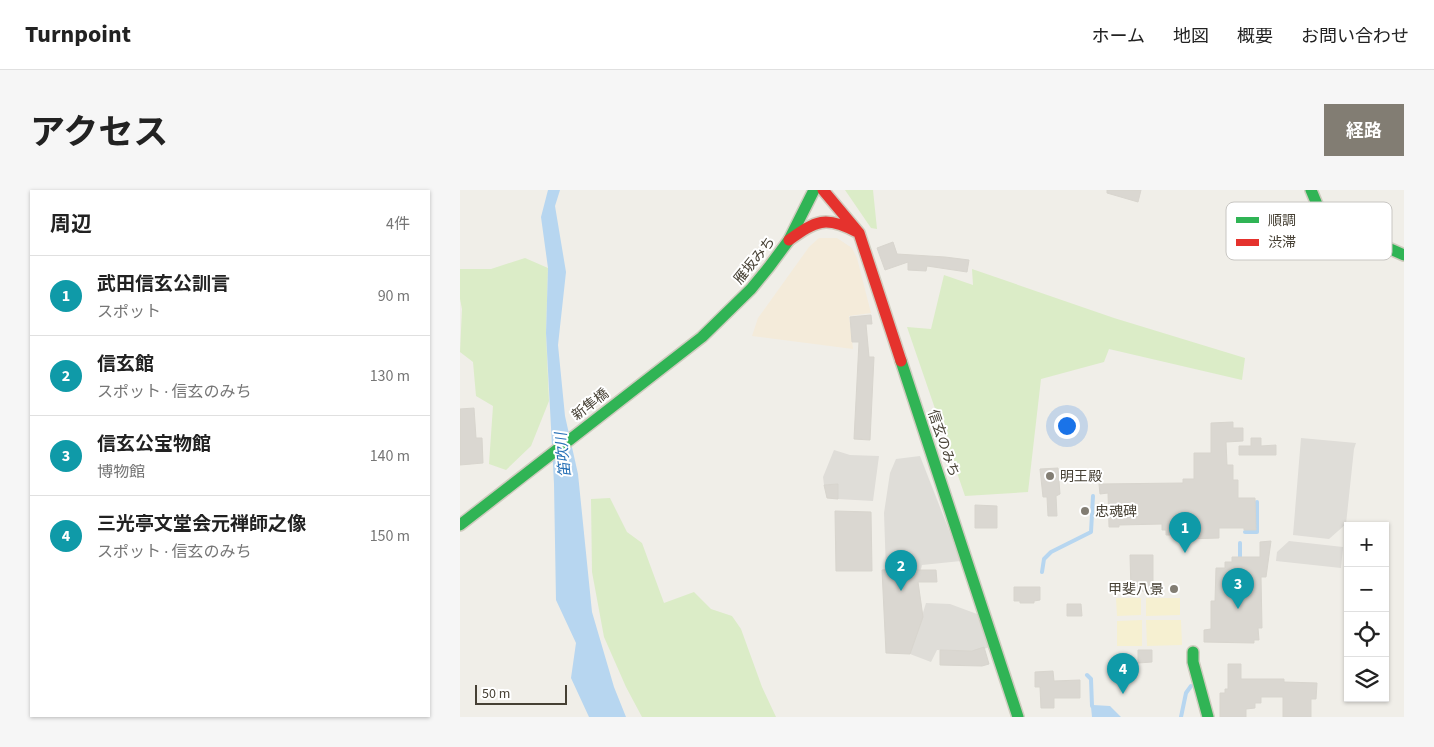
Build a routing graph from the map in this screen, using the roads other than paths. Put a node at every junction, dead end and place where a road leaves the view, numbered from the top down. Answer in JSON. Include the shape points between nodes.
{"nodes":[{"id":1,"x":814,"y":190,"type":"edge"},
{"id":2,"x":823,"y":190,"type":"edge"},
{"id":3,"x":1311,"y":190,"type":"edge"},
{"id":4,"x":1316,"y":202,"type":"edge"},
{"id":5,"x":859,"y":233,"type":"junction"},
{"id":6,"x":789,"y":240,"type":"junction"},
{"id":7,"x":1392,"y":250,"type":"edge"},
{"id":8,"x":1404,"y":255,"type":"edge"},
{"id":9,"x":702,"y":337,"type":"joint"},
{"id":10,"x":460,"y":525,"type":"edge"},
{"id":11,"x":1193,"y":652,"type":"dead end"},
{"id":12,"x":1018,"y":717,"type":"edge"},
{"id":13,"x":1208,"y":717,"type":"edge"}],
"edges":[{"from":1,"to":6,"type":"main road","name":"雁坂みち"},
{"from":2,"to":5,"type":"main road","name":"信玄のみち"},
{"from":3,"to":4,"type":"main road"},
{"from":5,"to":6,"type":"main road","via":[[848,226],[815,223]]},
{"from":5,"to":12,"type":"main road","name":"信玄のみち"},
{"from":6,"to":9,"type":"main road","name":"雁坂みち","via":[[751,290]]},
{"from":7,"to":8,"type":"main road"},
{"from":9,"to":10,"type":"main road","name":"新隼橋"},
{"from":11,"to":13,"type":"main road"}]}
